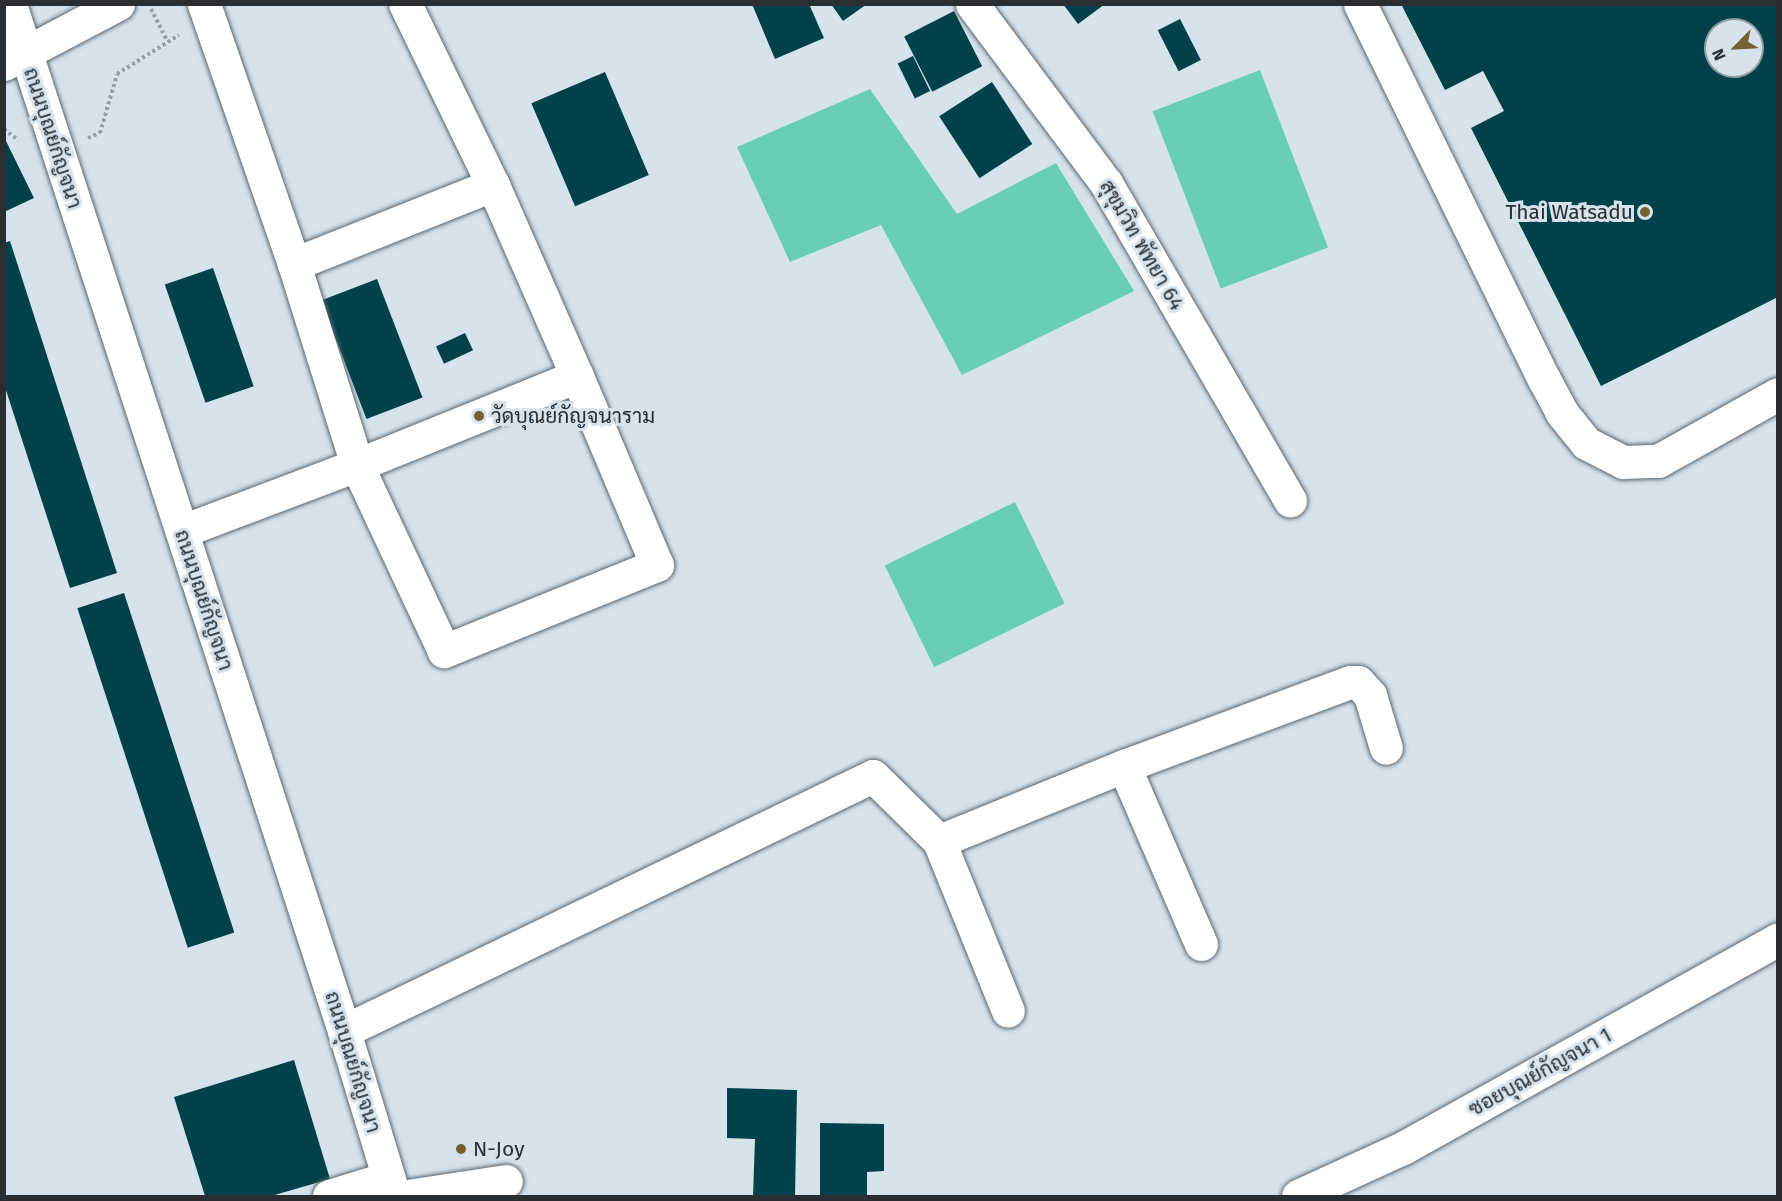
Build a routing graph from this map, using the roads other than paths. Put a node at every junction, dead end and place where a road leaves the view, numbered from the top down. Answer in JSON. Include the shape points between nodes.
{"nodes":[{"id":1,"x":10,"y":4,"type":"edge"},
{"id":2,"x":118,"y":4,"type":"edge"},
{"id":3,"x":405,"y":4,"type":"edge"},
{"id":4,"x":972,"y":4,"type":"edge"},
{"id":5,"x":1360,"y":4,"type":"edge"},
{"id":6,"x":208,"y":12,"type":"edge"},
{"id":7,"x":15,"y":59,"type":"edge"},
{"id":8,"x":493,"y":185,"type":"junction"},
{"id":9,"x":294,"y":264,"type":"junction"},
{"id":10,"x":577,"y":376,"type":"junction"},
{"id":11,"x":1778,"y":394,"type":"edge"},
{"id":12,"x":357,"y":465,"type":"junction"},
{"id":13,"x":1290,"y":501,"type":"dead end"},
{"id":14,"x":182,"y":531,"type":"junction"},
{"id":15,"x":1386,"y":748,"type":"dead end"},
{"id":16,"x":1124,"y":766,"type":"junction"},
{"id":17,"x":939,"y":841,"type":"junction"},
{"id":18,"x":1778,"y":939,"type":"edge"},
{"id":19,"x":1201,"y":944,"type":"dead end"},
{"id":20,"x":1008,"y":1011,"type":"dead end"},
{"id":21,"x":344,"y":1030,"type":"junction"},
{"id":22,"x":506,"y":1181,"type":"dead end"},
{"id":23,"x":396,"y":1190,"type":"edge"},
{"id":24,"x":329,"y":1197,"type":"edge"},
{"id":25,"x":1298,"y":1197,"type":"edge"}],
"edges":[{"from":1,"to":7,"type":"main road","name":"ถนนบุณย์กัญจนา"},
{"from":2,"to":7,"type":"main road"},
{"from":3,"to":8,"type":"main road"},
{"from":4,"to":13,"type":"main road","name":"สุขุมวิท พัทยา 64","via":[[1106,183]]},
{"from":5,"to":11,"type":"main road","via":[[1562,413],[1586,443],[1623,462],[1658,461]]},
{"from":6,"to":9,"type":"main road"},
{"from":7,"to":14,"type":"main road","name":"ถนนบุณย์กัญจนา","via":[[58,151]]},
{"from":8,"to":9,"type":"main road"},
{"from":8,"to":10,"type":"main road"},
{"from":9,"to":12,"type":"main road"},
{"from":10,"to":12,"type":"main road"},
{"from":10,"to":12,"type":"main road","via":[[657,565],[444,651]]},
{"from":12,"to":14,"type":"main road"},
{"from":14,"to":21,"type":"main road","name":"ถนนบุณย์กัญจนา"},
{"from":15,"to":16,"type":"main road","via":[[1370,695],[1358,682],[1350,682]]},
{"from":16,"to":17,"type":"main road"},
{"from":16,"to":19,"type":"main road"},
{"from":17,"to":20,"type":"main road"},
{"from":17,"to":21,"type":"main road","via":[[873,776]]},
{"from":18,"to":25,"type":"main road","name":"ซอยบุณย์กัญจนา 1","via":[[1403,1148]]},
{"from":21,"to":23,"type":"main road","name":"ถนนบุณย์กัญจนา"},
{"from":22,"to":23,"type":"main road"},
{"from":23,"to":24,"type":"main road"}]}
